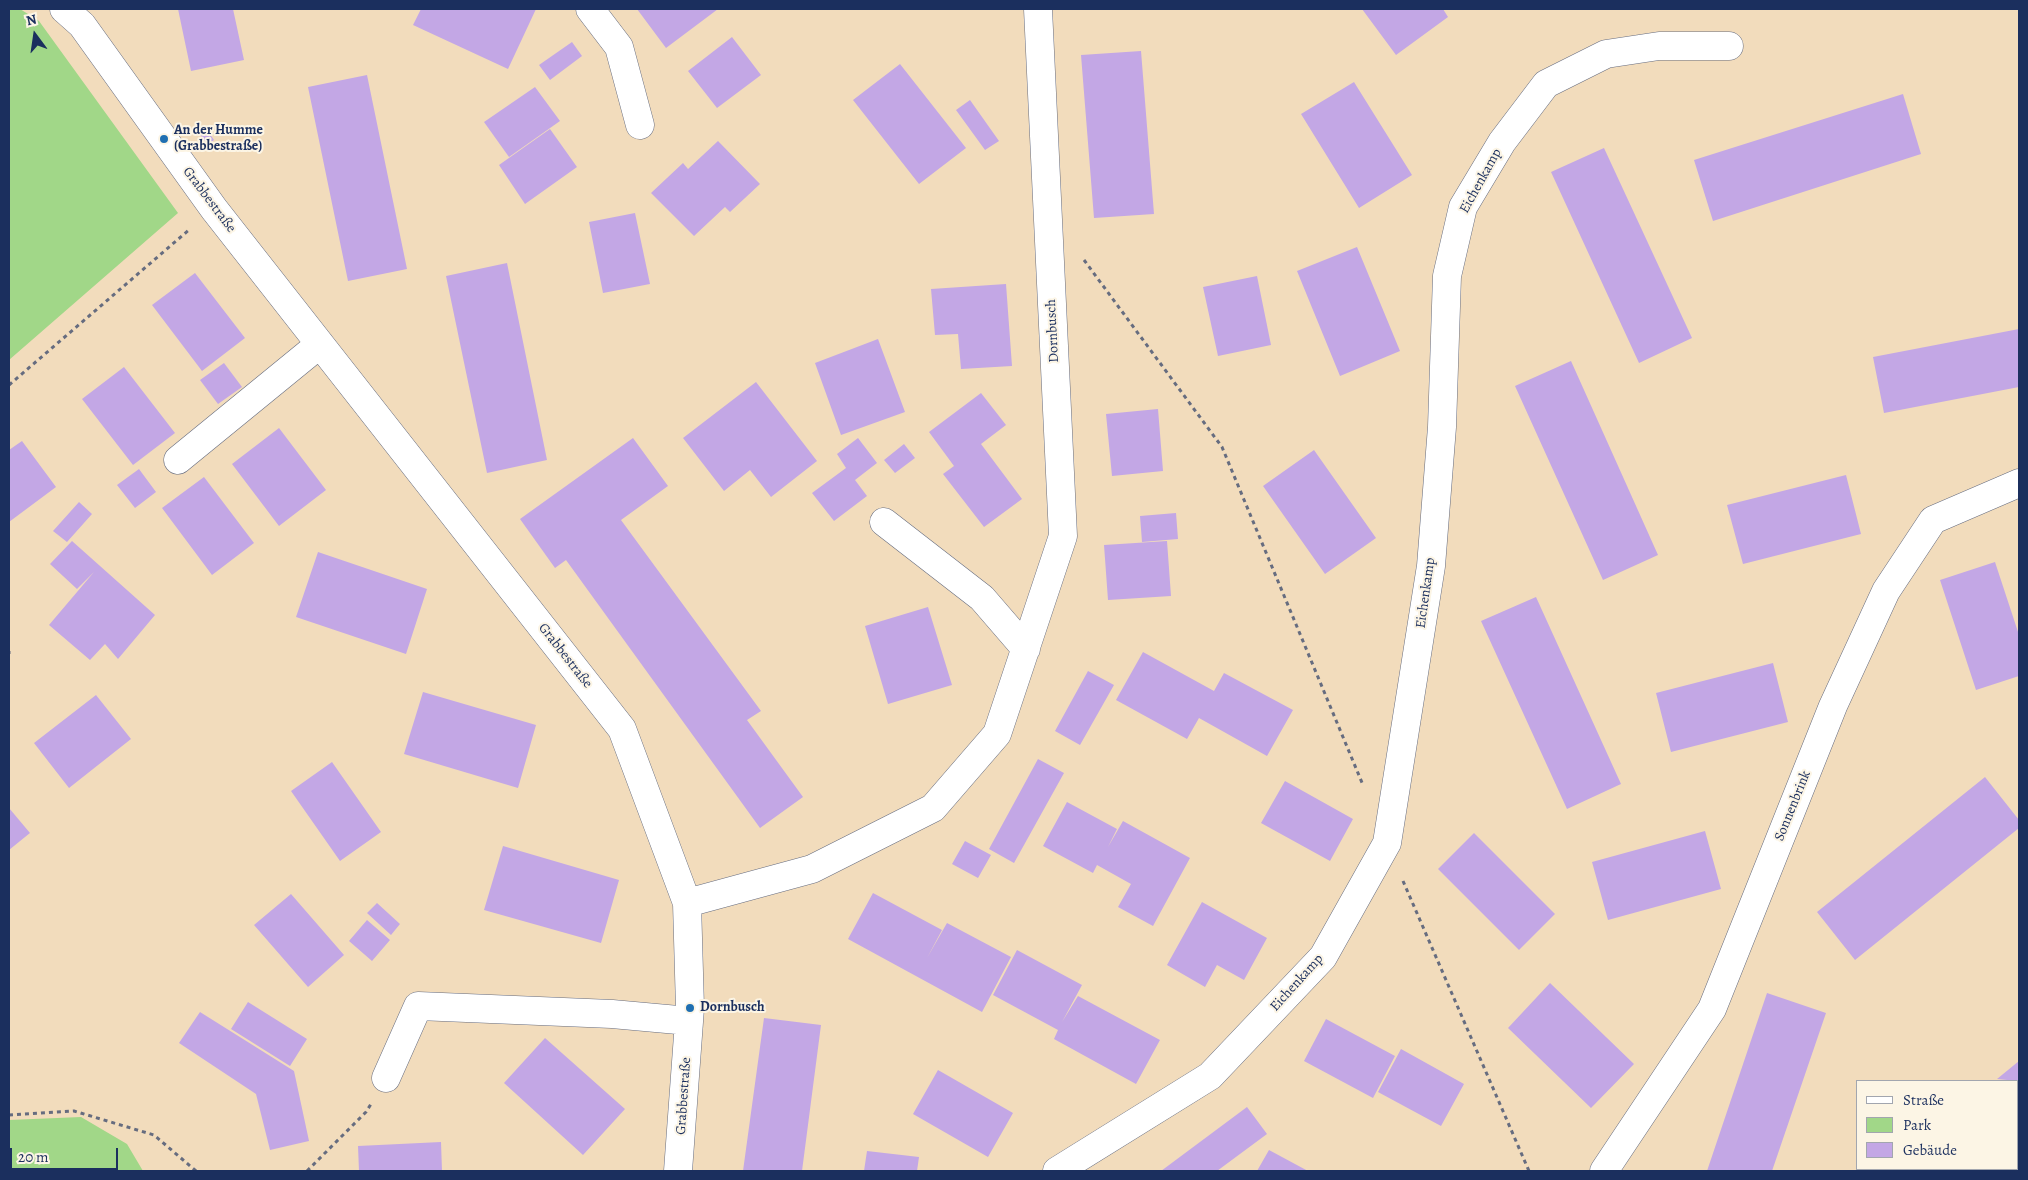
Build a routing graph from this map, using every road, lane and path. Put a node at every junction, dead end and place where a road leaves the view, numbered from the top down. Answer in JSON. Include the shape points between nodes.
{"nodes":[{"id":1,"x":64,"y":9,"type":"edge"},
{"id":2,"x":590,"y":9,"type":"edge"},
{"id":3,"x":1038,"y":9,"type":"edge"},
{"id":4,"x":1729,"y":46,"type":"dead end"},
{"id":5,"x":640,"y":125,"type":"dead end"},
{"id":6,"x":214,"y":209,"type":"junction"},
{"id":7,"x":1048,"y":226,"type":"junction"},
{"id":8,"x":320,"y":344,"type":"junction"},
{"id":9,"x":9,"y":385,"type":"edge"},
{"id":10,"x":178,"y":460,"type":"dead end"},
{"id":11,"x":2019,"y":483,"type":"edge"},
{"id":12,"x":884,"y":522,"type":"dead end"},
{"id":13,"x":1026,"y":649,"type":"junction"},
{"id":14,"x":1364,"y":788,"type":"dead end"},
{"id":15,"x":1387,"y":843,"type":"junction"},
{"id":16,"x":688,"y":903,"type":"junction"},
{"id":17,"x":690,"y":1021,"type":"junction"},
{"id":18,"x":386,"y":1078,"type":"joint"},
{"id":19,"x":9,"y":1115,"type":"edge"},
{"id":20,"x":196,"y":1171,"type":"edge"},
{"id":21,"x":307,"y":1171,"type":"edge"},
{"id":22,"x":678,"y":1171,"type":"edge"},
{"id":23,"x":1056,"y":1171,"type":"edge"},
{"id":24,"x":1529,"y":1171,"type":"edge"},
{"id":25,"x":1604,"y":1171,"type":"edge"}],
"edges":[{"from":1,"to":6,"type":"street","name":"Grabbestraße","via":[[82,25]]},
{"from":2,"to":5,"type":"street","via":[[619,47]]},
{"from":3,"to":7,"type":"street","name":"Dornbusch"},
{"from":4,"to":15,"type":"street","name":"Eichenkamp","via":[[1659,46],[1606,54],[1546,84],[1502,142],[1463,207],[1447,276],[1442,427],[1431,566]]},
{"from":6,"to":8,"type":"street","name":"Grabbestraße"},
{"from":6,"to":9,"type":"path"},
{"from":7,"to":13,"type":"street","name":"Dornbusch","via":[[1063,536]]},
{"from":7,"to":14,"type":"path","via":[[1086,262],[1222,447]]},
{"from":8,"to":10,"type":"street"},
{"from":8,"to":16,"type":"street","name":"Grabbestraße","via":[[622,729]]},
{"from":11,"to":25,"type":"street","name":"Sonnenbrink","via":[[1933,520],[1886,591],[1833,706],[1712,1009]]},
{"from":12,"to":13,"type":"street","via":[[982,598]]},
{"from":13,"to":16,"type":"street","name":"Dornbusch","via":[[997,734],[933,808],[812,869]]},
{"from":15,"to":23,"type":"street","name":"Eichenkamp","via":[[1323,957],[1210,1076]]},
{"from":15,"to":24,"type":"path"},
{"from":16,"to":17,"type":"street","name":"Grabbestraße"},
{"from":17,"to":18,"type":"street","via":[[612,1014],[418,1006]]},
{"from":17,"to":22,"type":"street","name":"Grabbestraße"},
{"from":18,"to":21,"type":"path","via":[[366,1112]]},
{"from":19,"to":20,"type":"path","via":[[74,1111],[136,1129],[154,1135]]}]}
